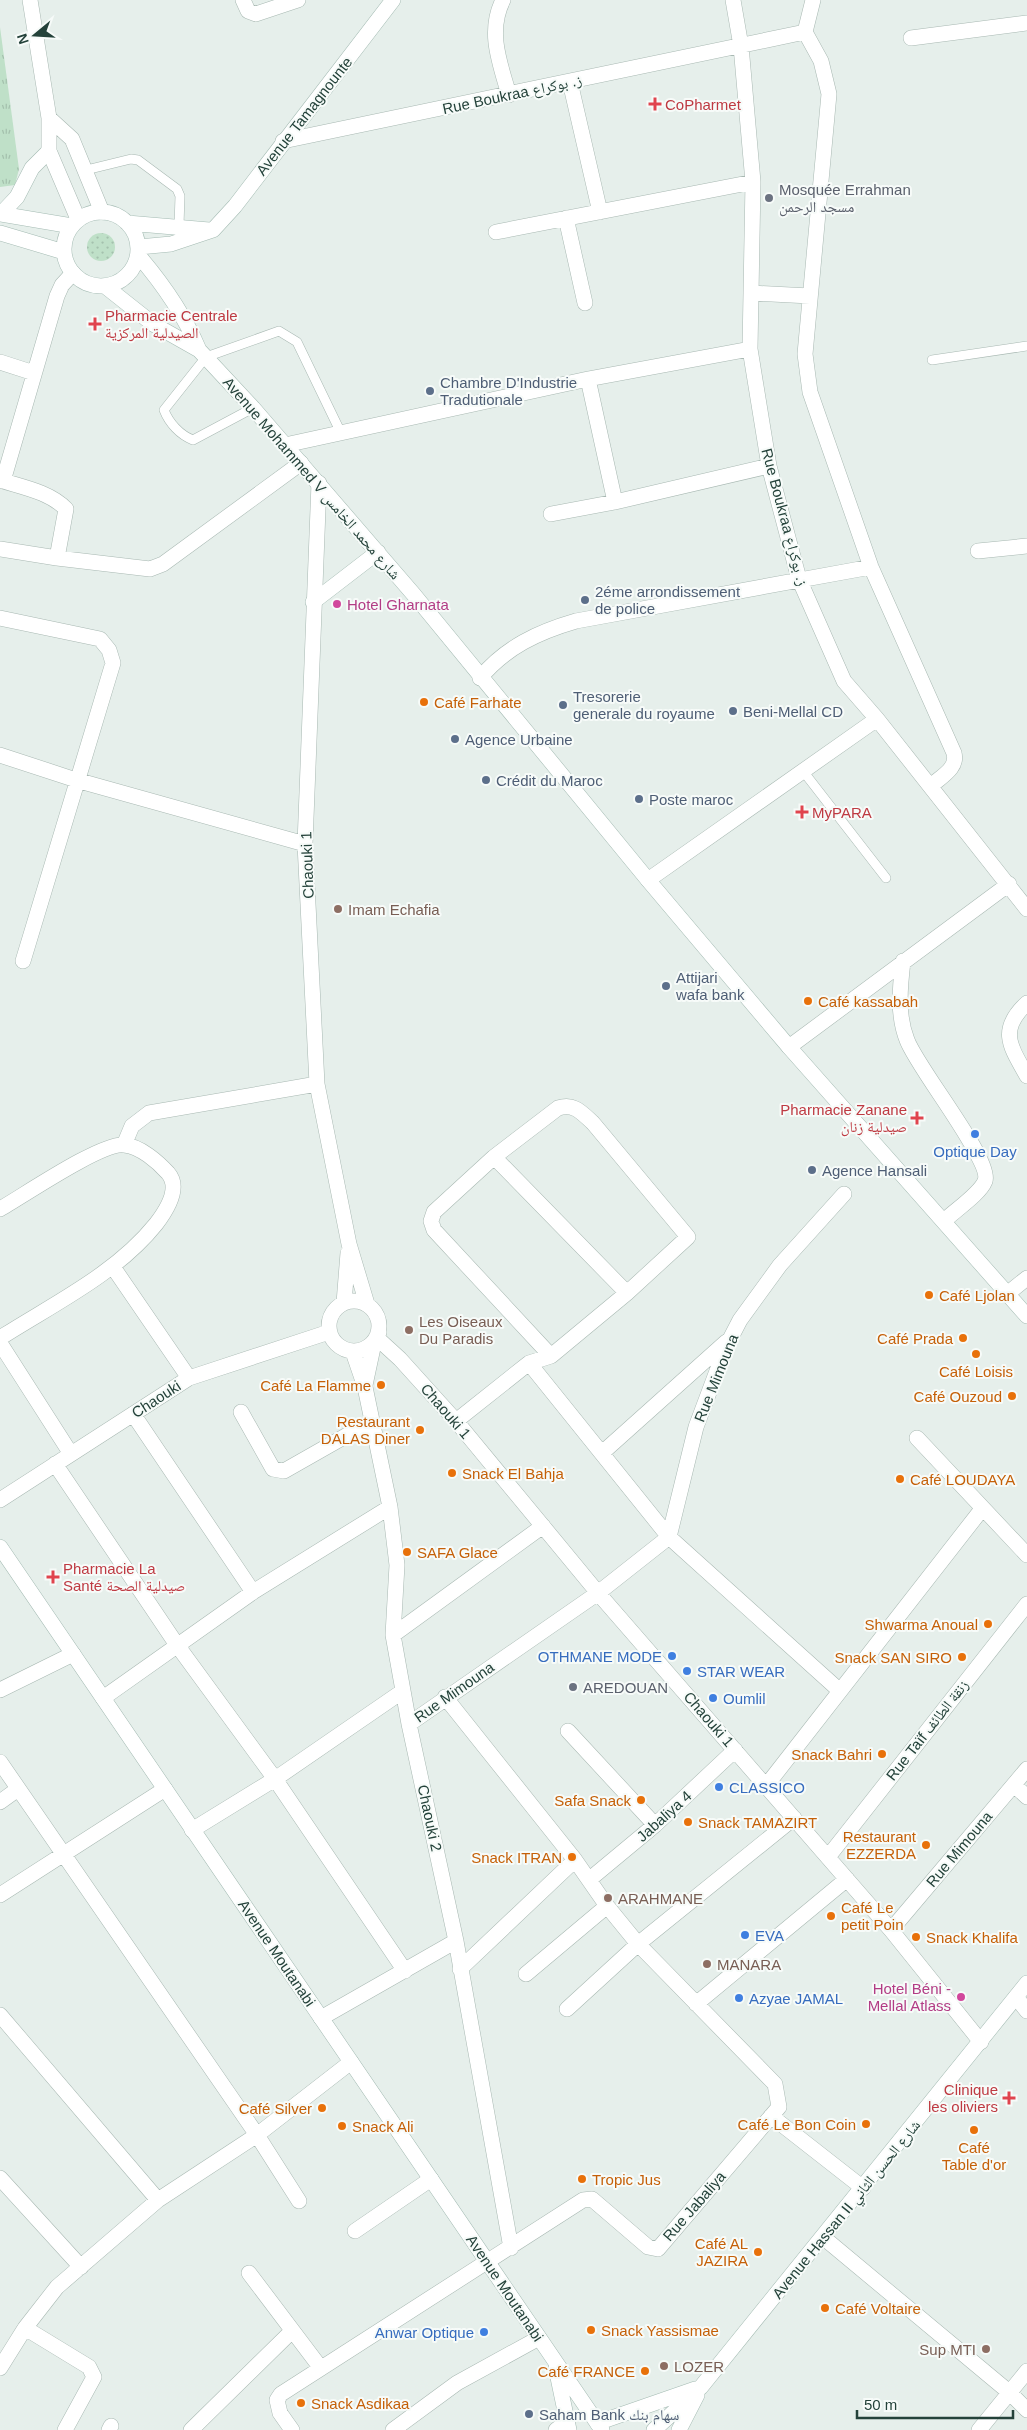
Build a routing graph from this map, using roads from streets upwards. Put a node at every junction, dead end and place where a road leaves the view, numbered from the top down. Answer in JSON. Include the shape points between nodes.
{"nodes":[{"id":1,"x":30,"y":0,"type":"edge"},
{"id":2,"x":243,"y":0,"type":"edge"},
{"id":3,"x":298,"y":0,"type":"edge"},
{"id":4,"x":503,"y":0,"type":"edge"},
{"id":5,"x":733,"y":0,"type":"edge"},
{"id":6,"x":814,"y":0,"type":"edge"},
{"id":7,"x":388,"y":2,"type":"edge"},
{"id":8,"x":1027,"y":23,"type":"edge"},
{"id":9,"x":805,"y":32,"type":"junction"},
{"id":10,"x":911,"y":38,"type":"dead end"},
{"id":11,"x":741,"y":46,"type":"junction"},
{"id":12,"x":570,"y":82,"type":"junction"},
{"id":13,"x":509,"y":95,"type":"junction"},
{"id":14,"x":49,"y":118,"type":"junction"},
{"id":15,"x":284,"y":142,"type":"junction"},
{"id":16,"x":49,"y":151,"type":"junction"},
{"id":17,"x":753,"y":182,"type":"junction"},
{"id":18,"x":102,"y":212,"type":"junction"},
{"id":19,"x":600,"y":212,"type":"junction"},
{"id":20,"x":1,"y":214,"type":"edge"},
{"id":21,"x":566,"y":218,"type":"junction"},
{"id":22,"x":75,"y":223,"type":"junction"},
{"id":23,"x":127,"y":223,"type":"junction"},
{"id":24,"x":213,"y":230,"type":"junction"},
{"id":25,"x":496,"y":232,"type":"dead end"},
{"id":26,"x":0,"y":233,"type":"edge"},
{"id":27,"x":138,"y":251,"type":"junction"},
{"id":28,"x":64,"y":252,"type":"junction"},
{"id":29,"x":73,"y":273,"type":"junction"},
{"id":30,"x":105,"y":286,"type":"junction"},
{"id":31,"x":751,"y":293,"type":"junction"},
{"id":32,"x":810,"y":296,"type":"junction"},
{"id":33,"x":585,"y":303,"type":"dead end"},
{"id":34,"x":750,"y":348,"type":"junction"},
{"id":35,"x":203,"y":354,"type":"junction"},
{"id":36,"x":0,"y":362,"type":"edge"},
{"id":37,"x":34,"y":373,"type":"junction"},
{"id":38,"x":588,"y":378,"type":"junction"},
{"id":39,"x":285,"y":445,"type":"junction"},
{"id":40,"x":301,"y":463,"type":"junction"},
{"id":41,"x":769,"y":466,"type":"junction"},
{"id":42,"x":1,"y":480,"type":"edge"},
{"id":43,"x":318,"y":483,"type":"junction"},
{"id":44,"x":615,"y":502,"type":"junction"},
{"id":45,"x":551,"y":514,"type":"dead end"},
{"id":46,"x":1027,"y":546,"type":"edge"},
{"id":47,"x":0,"y":549,"type":"edge"},
{"id":48,"x":978,"y":551,"type":"dead end"},
{"id":49,"x":378,"y":552,"type":"junction"},
{"id":50,"x":56,"y":558,"type":"junction"},
{"id":51,"x":871,"y":568,"type":"junction"},
{"id":52,"x":799,"y":579,"type":"junction"},
{"id":53,"x":313,"y":602,"type":"junction"},
{"id":54,"x":0,"y":618,"type":"edge"},
{"id":55,"x":480,"y":678,"type":"junction"},
{"id":56,"x":877,"y":719,"type":"junction"},
{"id":57,"x":0,"y":755,"type":"edge"},
{"id":58,"x":76,"y":780,"type":"junction"},
{"id":59,"x":932,"y":786,"type":"junction"},
{"id":60,"x":305,"y":844,"type":"junction"},
{"id":61,"x":648,"y":880,"type":"junction"},
{"id":62,"x":1009,"y":884,"type":"junction"},
{"id":63,"x":1027,"y":909,"type":"edge"},
{"id":64,"x":23,"y":961,"type":"dead end"},
{"id":65,"x":903,"y":961,"type":"junction"},
{"id":66,"x":1027,"y":1003,"type":"edge"},
{"id":67,"x":789,"y":1047,"type":"junction"},
{"id":68,"x":1027,"y":1076,"type":"edge"},
{"id":69,"x":317,"y":1084,"type":"junction"},
{"id":70,"x":124,"y":1145,"type":"junction"},
{"id":71,"x":494,"y":1157,"type":"junction"},
{"id":72,"x":844,"y":1194,"type":"dead end"},
{"id":73,"x":0,"y":1210,"type":"edge"},
{"id":74,"x":944,"y":1221,"type":"junction"},
{"id":75,"x":349,"y":1244,"type":"junction"},
{"id":76,"x":113,"y":1267,"type":"junction"},
{"id":77,"x":1027,"y":1278,"type":"edge"},
{"id":78,"x":627,"y":1293,"type":"junction"},
{"id":79,"x":1008,"y":1294,"type":"junction"},
{"id":80,"x":344,"y":1303,"type":"junction"},
{"id":81,"x":367,"y":1304,"type":"junction"},
{"id":82,"x":1027,"y":1316,"type":"edge"},
{"id":83,"x":329,"y":1332,"type":"junction"},
{"id":84,"x":376,"y":1337,"type":"junction"},
{"id":85,"x":0,"y":1338,"type":"edge"},
{"id":86,"x":731,"y":1338,"type":"junction"},
{"id":87,"x":0,"y":1343,"type":"edge"},
{"id":88,"x":353,"y":1352,"type":"junction"},
{"id":89,"x":551,"y":1356,"type":"junction"},
{"id":90,"x":529,"y":1363,"type":"junction"},
{"id":91,"x":189,"y":1378,"type":"junction"},
{"id":92,"x":365,"y":1387,"type":"junction"},
{"id":93,"x":241,"y":1412,"type":"dead end"},
{"id":94,"x":134,"y":1414,"type":"junction"},
{"id":95,"x":372,"y":1421,"type":"junction"},
{"id":96,"x":456,"y":1421,"type":"junction"},
{"id":97,"x":917,"y":1438,"type":"dead end"},
{"id":98,"x":602,"y":1453,"type":"junction"},
{"id":99,"x":71,"y":1454,"type":"junction"},
{"id":100,"x":55,"y":1464,"type":"junction"},
{"id":101,"x":0,"y":1500,"type":"edge"},
{"id":102,"x":390,"y":1507,"type":"junction"},
{"id":103,"x":982,"y":1509,"type":"junction"},
{"id":104,"x":543,"y":1526,"type":"junction"},
{"id":105,"x":668,"y":1538,"type":"junction"},
{"id":106,"x":0,"y":1547,"type":"edge"},
{"id":107,"x":1027,"y":1555,"type":"edge"},
{"id":108,"x":253,"y":1592,"type":"junction"},
{"id":109,"x":598,"y":1592,"type":"junction"},
{"id":110,"x":1027,"y":1604,"type":"edge"},
{"id":111,"x":1021,"y":1622,"type":"edge"},
{"id":112,"x":393,"y":1635,"type":"junction"},
{"id":113,"x":176,"y":1645,"type":"junction"},
{"id":114,"x":73,"y":1654,"type":"junction"},
{"id":115,"x":0,"y":1690,"type":"edge"},
{"id":116,"x":403,"y":1690,"type":"junction"},
{"id":117,"x":840,"y":1691,"type":"junction"},
{"id":118,"x":103,"y":1698,"type":"junction"},
{"id":119,"x":445,"y":1698,"type":"junction"},
{"id":120,"x":409,"y":1724,"type":"junction"},
{"id":121,"x":568,"y":1731,"type":"dead end"},
{"id":122,"x":735,"y":1750,"type":"junction"},
{"id":123,"x":0,"y":1762,"type":"edge"},
{"id":124,"x":1027,"y":1769,"type":"edge"},
{"id":125,"x":275,"y":1778,"type":"junction"},
{"id":126,"x":1014,"y":1785,"type":"junction"},
{"id":127,"x":766,"y":1786,"type":"junction"},
{"id":128,"x":18,"y":1789,"type":"junction"},
{"id":129,"x":165,"y":1789,"type":"junction"},
{"id":130,"x":1027,"y":1797,"type":"edge"},
{"id":131,"x":0,"y":1802,"type":"edge"},
{"id":132,"x":794,"y":1818,"type":"junction"},
{"id":133,"x":655,"y":1825,"type":"junction"},
{"id":134,"x":192,"y":1830,"type":"junction"},
{"id":135,"x":62,"y":1854,"type":"junction"},
{"id":136,"x":828,"y":1857,"type":"junction"},
{"id":137,"x":575,"y":1860,"type":"junction"},
{"id":138,"x":590,"y":1879,"type":"junction"},
{"id":139,"x":847,"y":1879,"type":"junction"},
{"id":140,"x":0,"y":1895,"type":"edge"},
{"id":141,"x":607,"y":1906,"type":"junction"},
{"id":142,"x":891,"y":1930,"type":"junction"},
{"id":143,"x":456,"y":1940,"type":"junction"},
{"id":144,"x":638,"y":1944,"type":"junction"},
{"id":145,"x":460,"y":1968,"type":"junction"},
{"id":146,"x":404,"y":1971,"type":"junction"},
{"id":147,"x":526,"y":1974,"type":"dead end"},
{"id":148,"x":1027,"y":1983,"type":"edge"},
{"id":149,"x":1016,"y":1997,"type":"junction"},
{"id":150,"x":696,"y":2004,"type":"junction"},
{"id":151,"x":567,"y":2009,"type":"dead end"},
{"id":152,"x":1027,"y":2011,"type":"edge"},
{"id":153,"x":321,"y":2018,"type":"junction"},
{"id":154,"x":3,"y":2025,"type":"edge"},
{"id":155,"x":981,"y":2042,"type":"junction"},
{"id":156,"x":351,"y":2062,"type":"junction"},
{"id":157,"x":771,"y":2116,"type":"junction"},
{"id":158,"x":257,"y":2135,"type":"junction"},
{"id":159,"x":0,"y":2178,"type":"edge"},
{"id":160,"x":431,"y":2179,"type":"junction"},
{"id":161,"x":863,"y":2188,"type":"junction"},
{"id":162,"x":158,"y":2200,"type":"junction"},
{"id":163,"x":298,"y":2201,"type":"dead end"},
{"id":164,"x":356,"y":2231,"type":"dead end"},
{"id":165,"x":824,"y":2238,"type":"junction"},
{"id":166,"x":511,"y":2248,"type":"junction"},
{"id":167,"x":488,"y":2263,"type":"junction"},
{"id":168,"x":80,"y":2267,"type":"junction"},
{"id":169,"x":249,"y":2273,"type":"dead end"},
{"id":170,"x":25,"y":2328,"type":"junction"},
{"id":171,"x":291,"y":2332,"type":"junction"},
{"id":172,"x":540,"y":2338,"type":"junction"},
{"id":173,"x":554,"y":2359,"type":"junction"},
{"id":174,"x":320,"y":2367,"type":"junction"},
{"id":175,"x":0,"y":2368,"type":"edge"},
{"id":176,"x":1027,"y":2371,"type":"edge"},
{"id":177,"x":701,"y":2387,"type":"junction"},
{"id":178,"x":1010,"y":2392,"type":"junction"},
{"id":179,"x":1027,"y":2410,"type":"edge"},
{"id":180,"x":600,"y":2426,"type":"edge"},
{"id":181,"x":564,"y":2427,"type":"edge"},
{"id":182,"x":65,"y":2430,"type":"edge"},
{"id":183,"x":191,"y":2430,"type":"edge"},
{"id":184,"x":292,"y":2430,"type":"edge"},
{"id":185,"x":393,"y":2430,"type":"edge"},
{"id":186,"x":654,"y":2430,"type":"edge"},
{"id":187,"x":679,"y":2430,"type":"edge"},
{"id":188,"x":979,"y":2430,"type":"edge"}],
"edges":[{"from":1,"to":14,"type":"street"},
{"from":2,"to":3,"type":"street","via":[[248,11],[256,14]]},
{"from":4,"to":13,"type":"street","via":[[496,18],[495,39]]},
{"from":5,"to":11,"type":"street"},
{"from":6,"to":9,"type":"street"},
{"from":7,"to":15,"type":"street","name":"Avenue Tamagnounte"},
{"from":8,"to":10,"type":"street"},
{"from":9,"to":11,"type":"street","name":"Rue Boukraa ز. بوكراع"},
{"from":9,"to":32,"type":"street","via":[[821,62],[829,94]]},
{"from":11,"to":12,"type":"street","name":"Rue Boukraa ز. بوكراع"},
{"from":11,"to":17,"type":"street","name":"Rue Boukraa ز. بوكراع"},
{"from":12,"to":13,"type":"street","name":"Rue Boukraa ز. بوكراع"},
{"from":12,"to":19,"type":"street"},
{"from":13,"to":15,"type":"street","name":"Rue Boukraa ز. بوكراع"},
{"from":14,"to":16,"type":"street"},
{"from":14,"to":18,"type":"street","via":[[72,139]]},
{"from":15,"to":24,"type":"street","name":"Avenue Tamagnounte"},
{"from":16,"to":20,"type":"street","via":[[32,168],[17,197]]},
{"from":16,"to":22,"type":"street"},
{"from":17,"to":19,"type":"street"},
{"from":17,"to":31,"type":"street","name":"Rue Boukraa ز. بوكراع"},
{"from":18,"to":22,"type":"street"},
{"from":18,"to":23,"type":"street","via":[[111,213]]},
{"from":19,"to":21,"type":"street"},
{"from":20,"to":22,"type":"street"},
{"from":21,"to":25,"type":"street"},
{"from":21,"to":33,"type":"street"},
{"from":22,"to":28,"type":"street","via":[[66,236]]},
{"from":23,"to":24,"type":"street"},
{"from":23,"to":27,"type":"street","via":[[136,235]]},
{"from":24,"to":27,"type":"street","name":"Avenue Tamagnounte"},
{"from":26,"to":28,"type":"street"},
{"from":27,"to":30,"type":"street","via":[[132,270],[125,278]]},
{"from":27,"to":35,"type":"street","name":"Avenue Mohammed V شارع محمد الخامس","via":[[164,285]]},
{"from":28,"to":29,"type":"street"},
{"from":29,"to":30,"type":"street","via":[[93,286]]},
{"from":29,"to":37,"type":"street","via":[[57,296]]},
{"from":30,"to":35,"type":"street","name":"Avenue Mohammed V شارع محمد الخامس","via":[[153,324]]},
{"from":31,"to":32,"type":"street"},
{"from":31,"to":34,"type":"street","name":"Rue Boukraa ز. بوكراع"},
{"from":32,"to":51,"type":"street","via":[[805,354],[810,392]]},
{"from":34,"to":38,"type":"street"},
{"from":34,"to":41,"type":"street","name":"Rue Boukraa ز. بوكراع"},
{"from":35,"to":39,"type":"street","name":"Avenue Mohammed V شارع محمد الخامس"},
{"from":36,"to":37,"type":"street"},
{"from":37,"to":42,"type":"street"},
{"from":38,"to":39,"type":"street"},
{"from":38,"to":44,"type":"street"},
{"from":39,"to":40,"type":"street","name":"Avenue Mohammed V شارع محمد الخامس"},
{"from":40,"to":43,"type":"street","name":"Avenue Mohammed V شارع محمد الخامس"},
{"from":40,"to":50,"type":"street","via":[[163,564],[150,569]]},
{"from":41,"to":44,"type":"street"},
{"from":41,"to":52,"type":"street","name":"Rue Boukraa ز. بوكراع"},
{"from":42,"to":50,"type":"street","via":[[59,501],[66,509]]},
{"from":43,"to":49,"type":"street","name":"Avenue Mohammed V شارع محمد الخامس"},
{"from":43,"to":53,"type":"street","name":"Chaouki 1"},
{"from":44,"to":45,"type":"street"},
{"from":46,"to":48,"type":"street"},
{"from":47,"to":50,"type":"street"},
{"from":49,"to":53,"type":"street"},
{"from":49,"to":55,"type":"street","name":"Avenue Mohammed V شارع محمد الخامس"},
{"from":51,"to":52,"type":"street"},
{"from":51,"to":59,"type":"street","via":[[956,760]]},
{"from":52,"to":55,"type":"street","via":[[576,620],[547,630],[508,651]]},
{"from":52,"to":56,"type":"street","name":"Rue Boukraa ز. بوكراع","via":[[844,681]]},
{"from":53,"to":60,"type":"street","name":"Chaouki 1"},
{"from":54,"to":58,"type":"street","via":[[100,639],[109,650],[113,663]]},
{"from":55,"to":61,"type":"street","name":"Avenue Mohammed V شارع محمد الخامس"},
{"from":56,"to":59,"type":"street","name":"Rue Boukraa ز. بوكراع"},
{"from":56,"to":61,"type":"street"},
{"from":57,"to":58,"type":"street"},
{"from":58,"to":60,"type":"street"},
{"from":58,"to":64,"type":"street"},
{"from":59,"to":62,"type":"street","name":"Rue Boukraa ز. بوكراع"},
{"from":60,"to":69,"type":"street","name":"Chaouki 1"},
{"from":61,"to":67,"type":"street","name":"Avenue Mohammed V شارع محمد الخامس"},
{"from":62,"to":63,"type":"street","name":"Rue Boukraa ز. بوكراع"},
{"from":62,"to":65,"type":"street"},
{"from":65,"to":67,"type":"street"},
{"from":65,"to":74,"type":"street","via":[[900,993],[906,1038],[919,1065],[979,1155],[986,1176],[981,1188]]},
{"from":66,"to":68,"type":"street","via":[[1014,1016],[1008,1032],[1015,1055]]},
{"from":67,"to":74,"type":"street","name":"Avenue Mohammed V شارع محمد الخامس"},
{"from":69,"to":70,"type":"street","via":[[149,1113],[132,1126]]},
{"from":69,"to":75,"type":"street","name":"Chaouki 1"},
{"from":70,"to":73,"type":"street","via":[[95,1152]]},
{"from":70,"to":76,"type":"street","via":[[154,1158],[171,1177],[173,1196],[156,1224]]},
{"from":71,"to":78,"type":"street"},
{"from":71,"to":78,"type":"street","via":[[558,1108],[567,1105],[580,1110],[688,1238]]},
{"from":71,"to":89,"type":"street","via":[[434,1212],[431,1221],[434,1230]]},
{"from":72,"to":86,"type":"street","name":"Rue Mimouna","via":[[780,1265],[740,1320]]},
{"from":74,"to":79,"type":"street","name":"Avenue Mohammed V شارع محمد الخامس"},
{"from":75,"to":80,"type":"street","name":"Chaouki 1"},
{"from":75,"to":81,"type":"street","name":"Chaouki 1"},
{"from":76,"to":85,"type":"street"},
{"from":76,"to":91,"type":"street"},
{"from":77,"to":79,"type":"street"},
{"from":78,"to":89,"type":"street"},
{"from":79,"to":82,"type":"street","name":"Avenue Mohammed V شارع محمد الخامس"},
{"from":80,"to":81,"type":"street"},
{"from":80,"to":83,"type":"street","via":[[331,1315]]},
{"from":81,"to":84,"type":"street","via":[[377,1316]]},
{"from":83,"to":88,"type":"street","via":[[335,1344]]},
{"from":83,"to":91,"type":"street","name":"Chaouki"},
{"from":84,"to":88,"type":"street","via":[[368,1348]]},
{"from":84,"to":92,"type":"street","name":"Chaouki 2"},
{"from":84,"to":96,"type":"street","name":"Chaouki 1","via":[[400,1358]]},
{"from":86,"to":98,"type":"street"},
{"from":86,"to":105,"type":"street","name":"Rue Mimouna","via":[[696,1427]]},
{"from":87,"to":99,"type":"street"},
{"from":88,"to":92,"type":"street","name":"Chaouki 2"},
{"from":89,"to":90,"type":"street"},
{"from":90,"to":96,"type":"street"},
{"from":90,"to":98,"type":"street"},
{"from":91,"to":94,"type":"street","name":"Chaouki"},
{"from":92,"to":95,"type":"street","name":"Chaouki 2"},
{"from":93,"to":95,"type":"street","via":[[273,1469],[284,1472]]},
{"from":94,"to":99,"type":"street","name":"Chaouki"},
{"from":94,"to":108,"type":"street"},
{"from":95,"to":102,"type":"street","name":"Chaouki 2"},
{"from":96,"to":104,"type":"street","name":"Chaouki 1"},
{"from":97,"to":103,"type":"street"},
{"from":98,"to":105,"type":"street"},
{"from":99,"to":100,"type":"street","name":"Chaouki"},
{"from":100,"to":101,"type":"street","name":"Chaouki"},
{"from":100,"to":113,"type":"street"},
{"from":102,"to":108,"type":"street"},
{"from":102,"to":112,"type":"street","name":"Chaouki 2","via":[[397,1565]]},
{"from":103,"to":107,"type":"street"},
{"from":103,"to":117,"type":"street"},
{"from":104,"to":109,"type":"street","name":"Chaouki 1"},
{"from":104,"to":112,"type":"street"},
{"from":105,"to":109,"type":"street","name":"Rue Mimouna"},
{"from":105,"to":117,"type":"street"},
{"from":106,"to":114,"type":"street","name":"Avenue Moutanabi"},
{"from":108,"to":113,"type":"street"},
{"from":109,"to":119,"type":"street","name":"Rue Mimouna"},
{"from":109,"to":122,"type":"street","name":"Chaouki 1"},
{"from":110,"to":111,"type":"street","name":"Rue Taïf زنقة الطائف"},
{"from":111,"to":136,"type":"street","name":"Rue Taïf زنقة الطائف"},
{"from":112,"to":116,"type":"street","name":"Chaouki 2"},
{"from":113,"to":118,"type":"street"},
{"from":113,"to":125,"type":"street"},
{"from":114,"to":115,"type":"street"},
{"from":114,"to":118,"type":"street","name":"Avenue Moutanabi"},
{"from":116,"to":120,"type":"street","name":"Chaouki 2"},
{"from":116,"to":125,"type":"street"},
{"from":117,"to":127,"type":"street"},
{"from":118,"to":129,"type":"street","name":"Avenue Moutanabi"},
{"from":119,"to":120,"type":"street","name":"Rue Mimouna"},
{"from":119,"to":137,"type":"street","name":"Rue Jabaliya"},
{"from":120,"to":143,"type":"street","name":"Chaouki 2"},
{"from":121,"to":133,"type":"street"},
{"from":122,"to":127,"type":"street","name":"Chaouki 1"},
{"from":122,"to":133,"type":"street","name":"Jabaliya 4"},
{"from":123,"to":128,"type":"street"},
{"from":124,"to":126,"type":"street","name":"Rue Mimouna"},
{"from":125,"to":134,"type":"street"},
{"from":125,"to":146,"type":"street"},
{"from":126,"to":130,"type":"street"},
{"from":126,"to":142,"type":"street","name":"Rue Mimouna"},
{"from":127,"to":132,"type":"street","name":"Chaouki 1"},
{"from":128,"to":131,"type":"street"},
{"from":128,"to":135,"type":"street"},
{"from":129,"to":134,"type":"street","name":"Avenue Moutanabi"},
{"from":129,"to":135,"type":"street"},
{"from":132,"to":136,"type":"street","name":"Chaouki 1"},
{"from":132,"to":144,"type":"street"},
{"from":133,"to":138,"type":"street","name":"Jabaliya 4"},
{"from":134,"to":153,"type":"street","name":"Avenue Moutanabi"},
{"from":135,"to":140,"type":"street"},
{"from":135,"to":158,"type":"street"},
{"from":136,"to":139,"type":"street","name":"Chaouki 1"},
{"from":137,"to":138,"type":"street","name":"Rue Jabaliya"},
{"from":137,"to":145,"type":"street"},
{"from":138,"to":141,"type":"street","name":"Rue Jabaliya"},
{"from":139,"to":142,"type":"street","name":"Chaouki 1"},
{"from":139,"to":150,"type":"street"},
{"from":141,"to":144,"type":"street","name":"Rue Jabaliya"},
{"from":141,"to":147,"type":"street"},
{"from":142,"to":155,"type":"street","name":"Chaouki 1"},
{"from":143,"to":145,"type":"street","name":"Chaouki 2"},
{"from":143,"to":146,"type":"street"},
{"from":144,"to":150,"type":"street","name":"Rue Jabaliya"},
{"from":144,"to":151,"type":"street"},
{"from":145,"to":166,"type":"street","name":"Chaouki 2"},
{"from":146,"to":153,"type":"street"},
{"from":148,"to":149,"type":"street","name":"Avenue Hassan II شارع الحسن الثاني"},
{"from":149,"to":152,"type":"street"},
{"from":149,"to":155,"type":"street","name":"Avenue Hassan II شارع الحسن الثاني"},
{"from":150,"to":157,"type":"street","name":"Rue Jabaliya","via":[[775,2084],[779,2107]]},
{"from":153,"to":156,"type":"street","name":"Avenue Moutanabi"},
{"from":154,"to":162,"type":"street"},
{"from":155,"to":161,"type":"street","name":"Avenue Hassan II شارع الحسن الثاني"},
{"from":156,"to":158,"type":"street"},
{"from":156,"to":160,"type":"street","name":"Avenue Moutanabi"},
{"from":157,"to":161,"type":"street"},
{"from":157,"to":166,"type":"street","name":"Rue Jabaliya","via":[[658,2249],[648,2247],[592,2199],[584,2200]]},
{"from":158,"to":162,"type":"street"},
{"from":158,"to":163,"type":"street"},
{"from":159,"to":168,"type":"street"},
{"from":160,"to":164,"type":"street"},
{"from":160,"to":167,"type":"street","name":"Avenue Moutanabi"},
{"from":161,"to":165,"type":"street","name":"Avenue Hassan II شارع الحسن الثاني"},
{"from":162,"to":168,"type":"street"},
{"from":165,"to":177,"type":"street","name":"Avenue Hassan II شارع الحسن الثاني"},
{"from":165,"to":178,"type":"street"},
{"from":166,"to":167,"type":"street"},
{"from":167,"to":172,"type":"street","name":"Avenue Moutanabi"},
{"from":167,"to":174,"type":"street"},
{"from":168,"to":170,"type":"street","via":[[57,2287]]},
{"from":169,"to":171,"type":"street"},
{"from":170,"to":175,"type":"street"},
{"from":170,"to":182,"type":"street","via":[[89,2367],[94,2378]]},
{"from":171,"to":174,"type":"street"},
{"from":171,"to":183,"type":"street"},
{"from":172,"to":173,"type":"street","name":"Avenue Moutanabi"},
{"from":172,"to":185,"type":"street","via":[[457,2383]]},
{"from":173,"to":180,"type":"street","name":"Avenue Moutanabi"},
{"from":173,"to":181,"type":"street"},
{"from":174,"to":184,"type":"street","via":[[277,2400],[280,2413]]},
{"from":176,"to":178,"type":"street"},
{"from":177,"to":180,"type":"street"},
{"from":177,"to":186,"type":"street"},
{"from":177,"to":187,"type":"street"},
{"from":178,"to":179,"type":"street"},
{"from":178,"to":188,"type":"street"}]}
